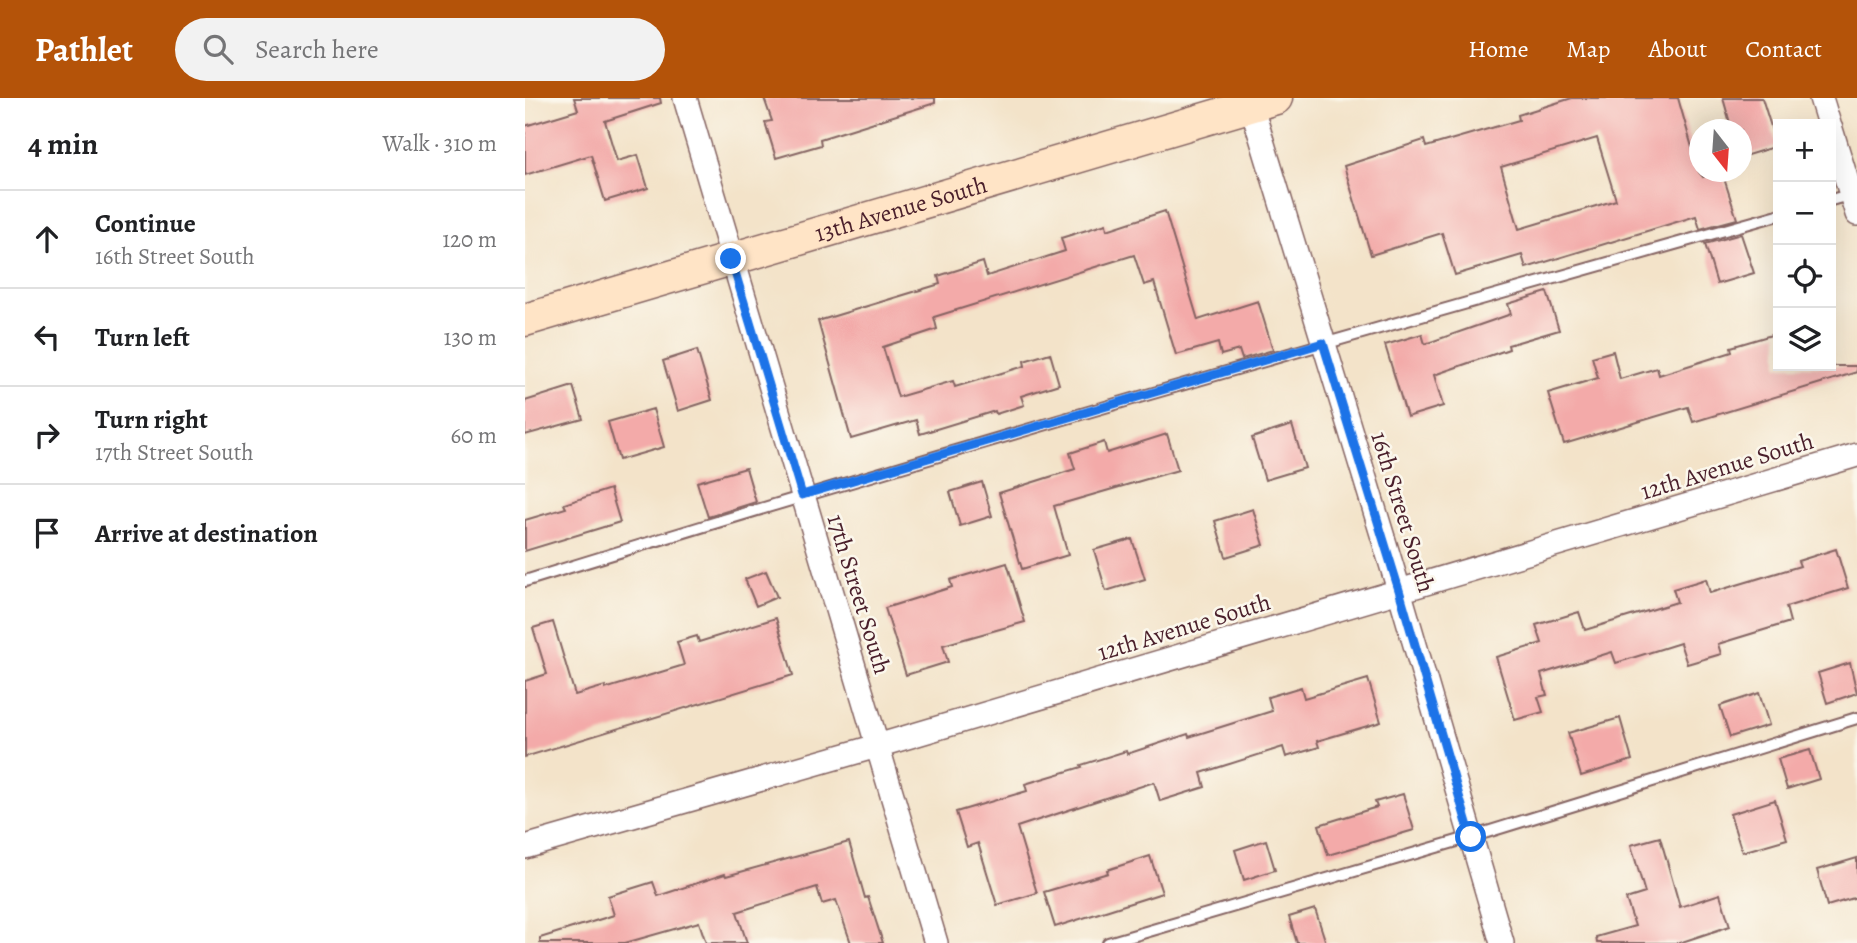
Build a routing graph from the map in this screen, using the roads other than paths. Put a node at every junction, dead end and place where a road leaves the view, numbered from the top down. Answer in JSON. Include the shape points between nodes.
{"nodes":[{"id":1,"x":685,"y":98,"type":"edge"},
{"id":2,"x":1821,"y":98,"type":"edge"},
{"id":3,"x":1259,"y":100,"type":"edge"},
{"id":4,"x":1828,"y":119,"type":"edge"},
{"id":5,"x":1836,"y":150,"type":"edge"},
{"id":6,"x":1849,"y":200,"type":"edge"},
{"id":7,"x":1773,"y":216,"type":"edge"},
{"id":8,"x":731,"y":259,"type":"junction"},
{"id":9,"x":525,"y":320,"type":"edge"},
{"id":10,"x":1323,"y":343,"type":"junction"},
{"id":11,"x":1857,"y":455,"type":"edge"},
{"id":12,"x":802,"y":495,"type":"junction"},
{"id":13,"x":525,"y":581,"type":"edge"},
{"id":14,"x":1399,"y":590,"type":"junction"},
{"id":15,"x":1857,"y":718,"type":"edge"},
{"id":16,"x":877,"y":746,"type":"junction"},
{"id":17,"x":1471,"y":837,"type":"junction"},
{"id":18,"x":525,"y":847,"type":"edge"},
{"id":19,"x":936,"y":943,"type":"edge"},
{"id":20,"x":1108,"y":943,"type":"edge"},
{"id":21,"x":1502,"y":943,"type":"edge"}],
"edges":[{"from":1,"to":8,"type":"street","name":"17th Street South"},
{"from":2,"to":4,"type":"street"},
{"from":3,"to":8,"type":"street","name":"13th Avenue South"},
{"from":3,"to":10,"type":"street","name":"16th Street South"},
{"from":5,"to":6,"type":"street"},
{"from":7,"to":10,"type":"lane"},
{"from":8,"to":9,"type":"street","name":"13th Avenue South"},
{"from":8,"to":12,"type":"street","name":"17th Street South"},
{"from":10,"to":12,"type":"lane"},
{"from":10,"to":14,"type":"street","name":"16th Street South"},
{"from":11,"to":14,"type":"street","name":"12th Avenue South"},
{"from":12,"to":13,"type":"lane"},
{"from":12,"to":16,"type":"street","name":"17th Street South"},
{"from":14,"to":16,"type":"street","name":"12th Avenue South"},
{"from":14,"to":17,"type":"street","name":"16th Street South"},
{"from":15,"to":17,"type":"lane"},
{"from":16,"to":18,"type":"street","name":"12th Avenue South"},
{"from":16,"to":19,"type":"street","name":"17th Street South"},
{"from":17,"to":20,"type":"lane"},
{"from":17,"to":21,"type":"street","name":"16th Street South"}]}
